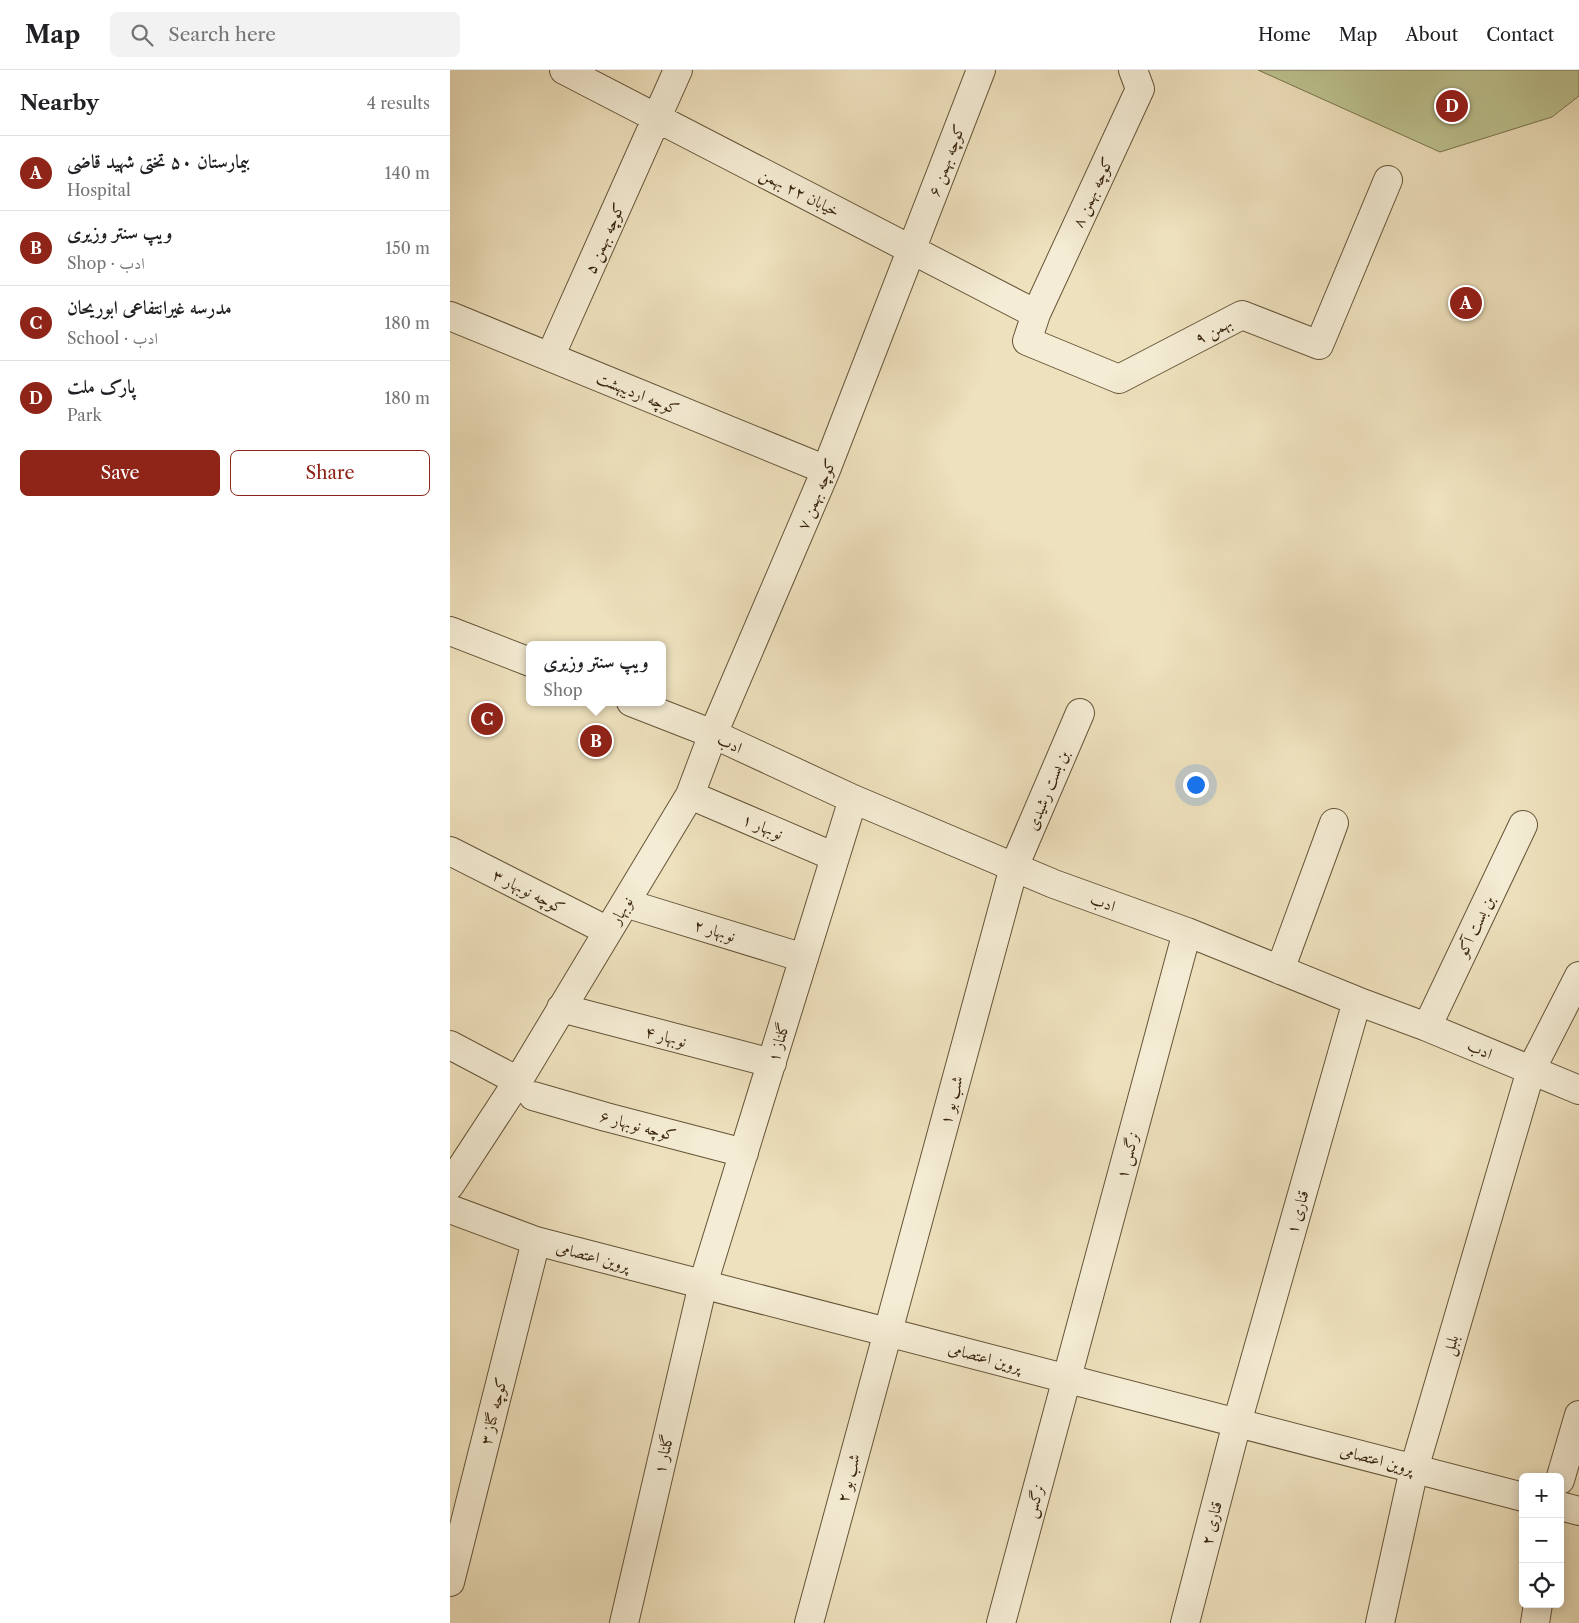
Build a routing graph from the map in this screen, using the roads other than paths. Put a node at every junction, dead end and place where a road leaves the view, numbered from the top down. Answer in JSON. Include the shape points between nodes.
{"nodes":[{"id":1,"x":564,"y":70,"type":"edge"},
{"id":2,"x":678,"y":70,"type":"edge"},
{"id":3,"x":981,"y":70,"type":"edge"},
{"id":4,"x":1133,"y":70,"type":"edge"},
{"id":5,"x":657,"y":118,"type":"junction"},
{"id":6,"x":1388,"y":180,"type":"dead end"},
{"id":7,"x":912,"y":250,"type":"junction"},
{"id":8,"x":1036,"y":314,"type":"junction"},
{"id":9,"x":450,"y":316,"type":"edge"},
{"id":10,"x":550,"y":357,"type":"junction"},
{"id":11,"x":826,"y":470,"type":"junction"},
{"id":12,"x":450,"y":631,"type":"edge"},
{"id":13,"x":526,"y":660,"type":"edge"},
{"id":14,"x":641,"y":706,"type":"edge"},
{"id":15,"x":1080,"y":713,"type":"dead end"},
{"id":16,"x":712,"y":734,"type":"junction"},
{"id":17,"x":690,"y":794,"type":"junction"},
{"id":18,"x":853,"y":799,"type":"junction"},
{"id":19,"x":1334,"y":823,"type":"dead end"},
{"id":20,"x":1523,"y":825,"type":"dead end"},
{"id":21,"x":450,"y":850,"type":"edge"},
{"id":22,"x":835,"y":857,"type":"junction"},
{"id":23,"x":1014,"y":867,"type":"junction"},
{"id":24,"x":625,"y":903,"type":"junction"},
{"id":25,"x":608,"y":931,"type":"junction"},
{"id":26,"x":1187,"y":932,"type":"junction"},
{"id":27,"x":804,"y":958,"type":"junction"},
{"id":28,"x":1280,"y":970,"type":"junction"},
{"id":29,"x":1579,"y":976,"type":"edge"},
{"id":30,"x":1357,"y":1001,"type":"junction"},
{"id":31,"x":562,"y":1008,"type":"junction"},
{"id":32,"x":1426,"y":1027,"type":"junction"},
{"id":33,"x":450,"y":1045,"type":"edge"},
{"id":34,"x":772,"y":1063,"type":"junction"},
{"id":35,"x":1531,"y":1070,"type":"junction"},
{"id":36,"x":525,"y":1089,"type":"junction"},
{"id":37,"x":1579,"y":1090,"type":"edge"},
{"id":38,"x":744,"y":1152,"type":"junction"},
{"id":39,"x":450,"y":1185,"type":"edge"},
{"id":40,"x":450,"y":1209,"type":"edge"},
{"id":41,"x":536,"y":1241,"type":"junction"},
{"id":42,"x":703,"y":1284,"type":"junction"},
{"id":43,"x":888,"y":1332,"type":"junction"},
{"id":44,"x":1067,"y":1379,"type":"junction"},
{"id":45,"x":1579,"y":1416,"type":"edge"},
{"id":46,"x":1237,"y":1423,"type":"junction"},
{"id":47,"x":1414,"y":1469,"type":"junction"},
{"id":48,"x":1562,"y":1473,"type":"edge"},
{"id":49,"x":1519,"y":1496,"type":"edge"},
{"id":50,"x":1564,"y":1507,"type":"edge"},
{"id":51,"x":1579,"y":1511,"type":"edge"},
{"id":52,"x":450,"y":1582,"type":"edge"},
{"id":53,"x":1537,"y":1608,"type":"edge"},
{"id":54,"x":624,"y":1623,"type":"edge"},
{"id":55,"x":809,"y":1623,"type":"edge"},
{"id":56,"x":1001,"y":1623,"type":"edge"},
{"id":57,"x":1185,"y":1623,"type":"edge"},
{"id":58,"x":1380,"y":1623,"type":"edge"},
{"id":59,"x":1535,"y":1623,"type":"edge"}],
"edges":[{"from":1,"to":5,"type":"street","name":"خیابان ۲۲ بهمن"},
{"from":2,"to":5,"type":"street","name":"کوچه بهمن ۵"},
{"from":3,"to":7,"type":"street","name":"کوچه بهمن ۶"},
{"from":4,"to":8,"type":"street","name":"کوچه بهمن ۸","via":[[1140,89]]},
{"from":5,"to":7,"type":"street","name":"خیابان ۲۲ بهمن"},
{"from":5,"to":10,"type":"street","name":"کوچه بهمن ۵"},
{"from":6,"to":8,"type":"street","name":"بهمن ۹","via":[[1319,345],[1242,314],[1118,379],[1028,341]]},
{"from":7,"to":8,"type":"street","name":"خیابان ۲۲ بهمن"},
{"from":7,"to":11,"type":"street","name":"کوچه بهمن ۷"},
{"from":9,"to":10,"type":"street","name":"کوچه اردیبهشت"},
{"from":10,"to":11,"type":"street","name":"کوچه اردیبهشت"},
{"from":11,"to":16,"type":"street","name":"کوچه بهمن ۷"},
{"from":12,"to":13,"type":"street"},
{"from":14,"to":16,"type":"street","name":"ادب"},
{"from":15,"to":23,"type":"street","name":"بن بست رشیدی"},
{"from":16,"to":17,"type":"street","name":"نوبهار"},
{"from":16,"to":18,"type":"street","name":"ادب"},
{"from":17,"to":22,"type":"street","name":"نوبهار ۱"},
{"from":17,"to":24,"type":"street","name":"نوبهار"},
{"from":18,"to":22,"type":"street","name":"گلناز ۱"},
{"from":18,"to":23,"type":"street","name":"ادب"},
{"from":19,"to":28,"type":"street"},
{"from":20,"to":32,"type":"street","name":"بن بست آکو"},
{"from":21,"to":25,"type":"street","name":"کوچه نوبهار ۳"},
{"from":22,"to":27,"type":"street","name":"گلناز ۱"},
{"from":23,"to":26,"type":"street","name":"ادب"},
{"from":23,"to":43,"type":"street","name":"شب بو ۱"},
{"from":24,"to":25,"type":"street","name":"نوبهار"},
{"from":24,"to":27,"type":"street","name":"نوبهار ۲"},
{"from":25,"to":31,"type":"street","name":"نوبهار"},
{"from":26,"to":28,"type":"street","name":"ادب"},
{"from":26,"to":44,"type":"street","name":"نرگس ۱"},
{"from":27,"to":34,"type":"street","name":"گلناز ۱"},
{"from":28,"to":30,"type":"street","name":"ادب"},
{"from":29,"to":35,"type":"street","name":"بلبل"},
{"from":30,"to":32,"type":"street","name":"ادب"},
{"from":30,"to":46,"type":"street","name":"قناری ۱"},
{"from":31,"to":34,"type":"street","name":"نوبهار ۴"},
{"from":31,"to":36,"type":"street","name":"نوبهار"},
{"from":32,"to":35,"type":"street","name":"ادب"},
{"from":33,"to":36,"type":"street"},
{"from":34,"to":38,"type":"street","name":"گلناز ۱"},
{"from":35,"to":37,"type":"street","name":"ادب"},
{"from":35,"to":47,"type":"street","name":"بلبل"},
{"from":36,"to":38,"type":"street","name":"کوچه نوبهار ۶","via":[[606,1117]]},
{"from":36,"to":39,"type":"street","name":"نوبهار"},
{"from":38,"to":42,"type":"street","name":"گلناز ۱"},
{"from":40,"to":41,"type":"street","name":"پروین اعتصامی"},
{"from":41,"to":42,"type":"street","name":"پروین اعتصامی"},
{"from":41,"to":52,"type":"street","name":"کوچه گناز ۳"},
{"from":42,"to":43,"type":"street","name":"پروین اعتصامی"},
{"from":42,"to":54,"type":"street","name":"گلنار ۱"},
{"from":43,"to":44,"type":"street","name":"پروین اعتصامی"},
{"from":43,"to":55,"type":"street","name":"شب بو ۲"},
{"from":44,"to":46,"type":"street","name":"پروین اعتصامی"},
{"from":44,"to":56,"type":"street","name":"نرگس"},
{"from":45,"to":48,"type":"street"},
{"from":46,"to":47,"type":"street","name":"پروین اعتصامی"},
{"from":46,"to":57,"type":"street","name":"قناری ۲"},
{"from":47,"to":49,"type":"street","name":"پروین اعتصامی"},
{"from":47,"to":58,"type":"street","name":"بلبل"},
{"from":50,"to":51,"type":"street"},
{"from":53,"to":59,"type":"street"}]}
